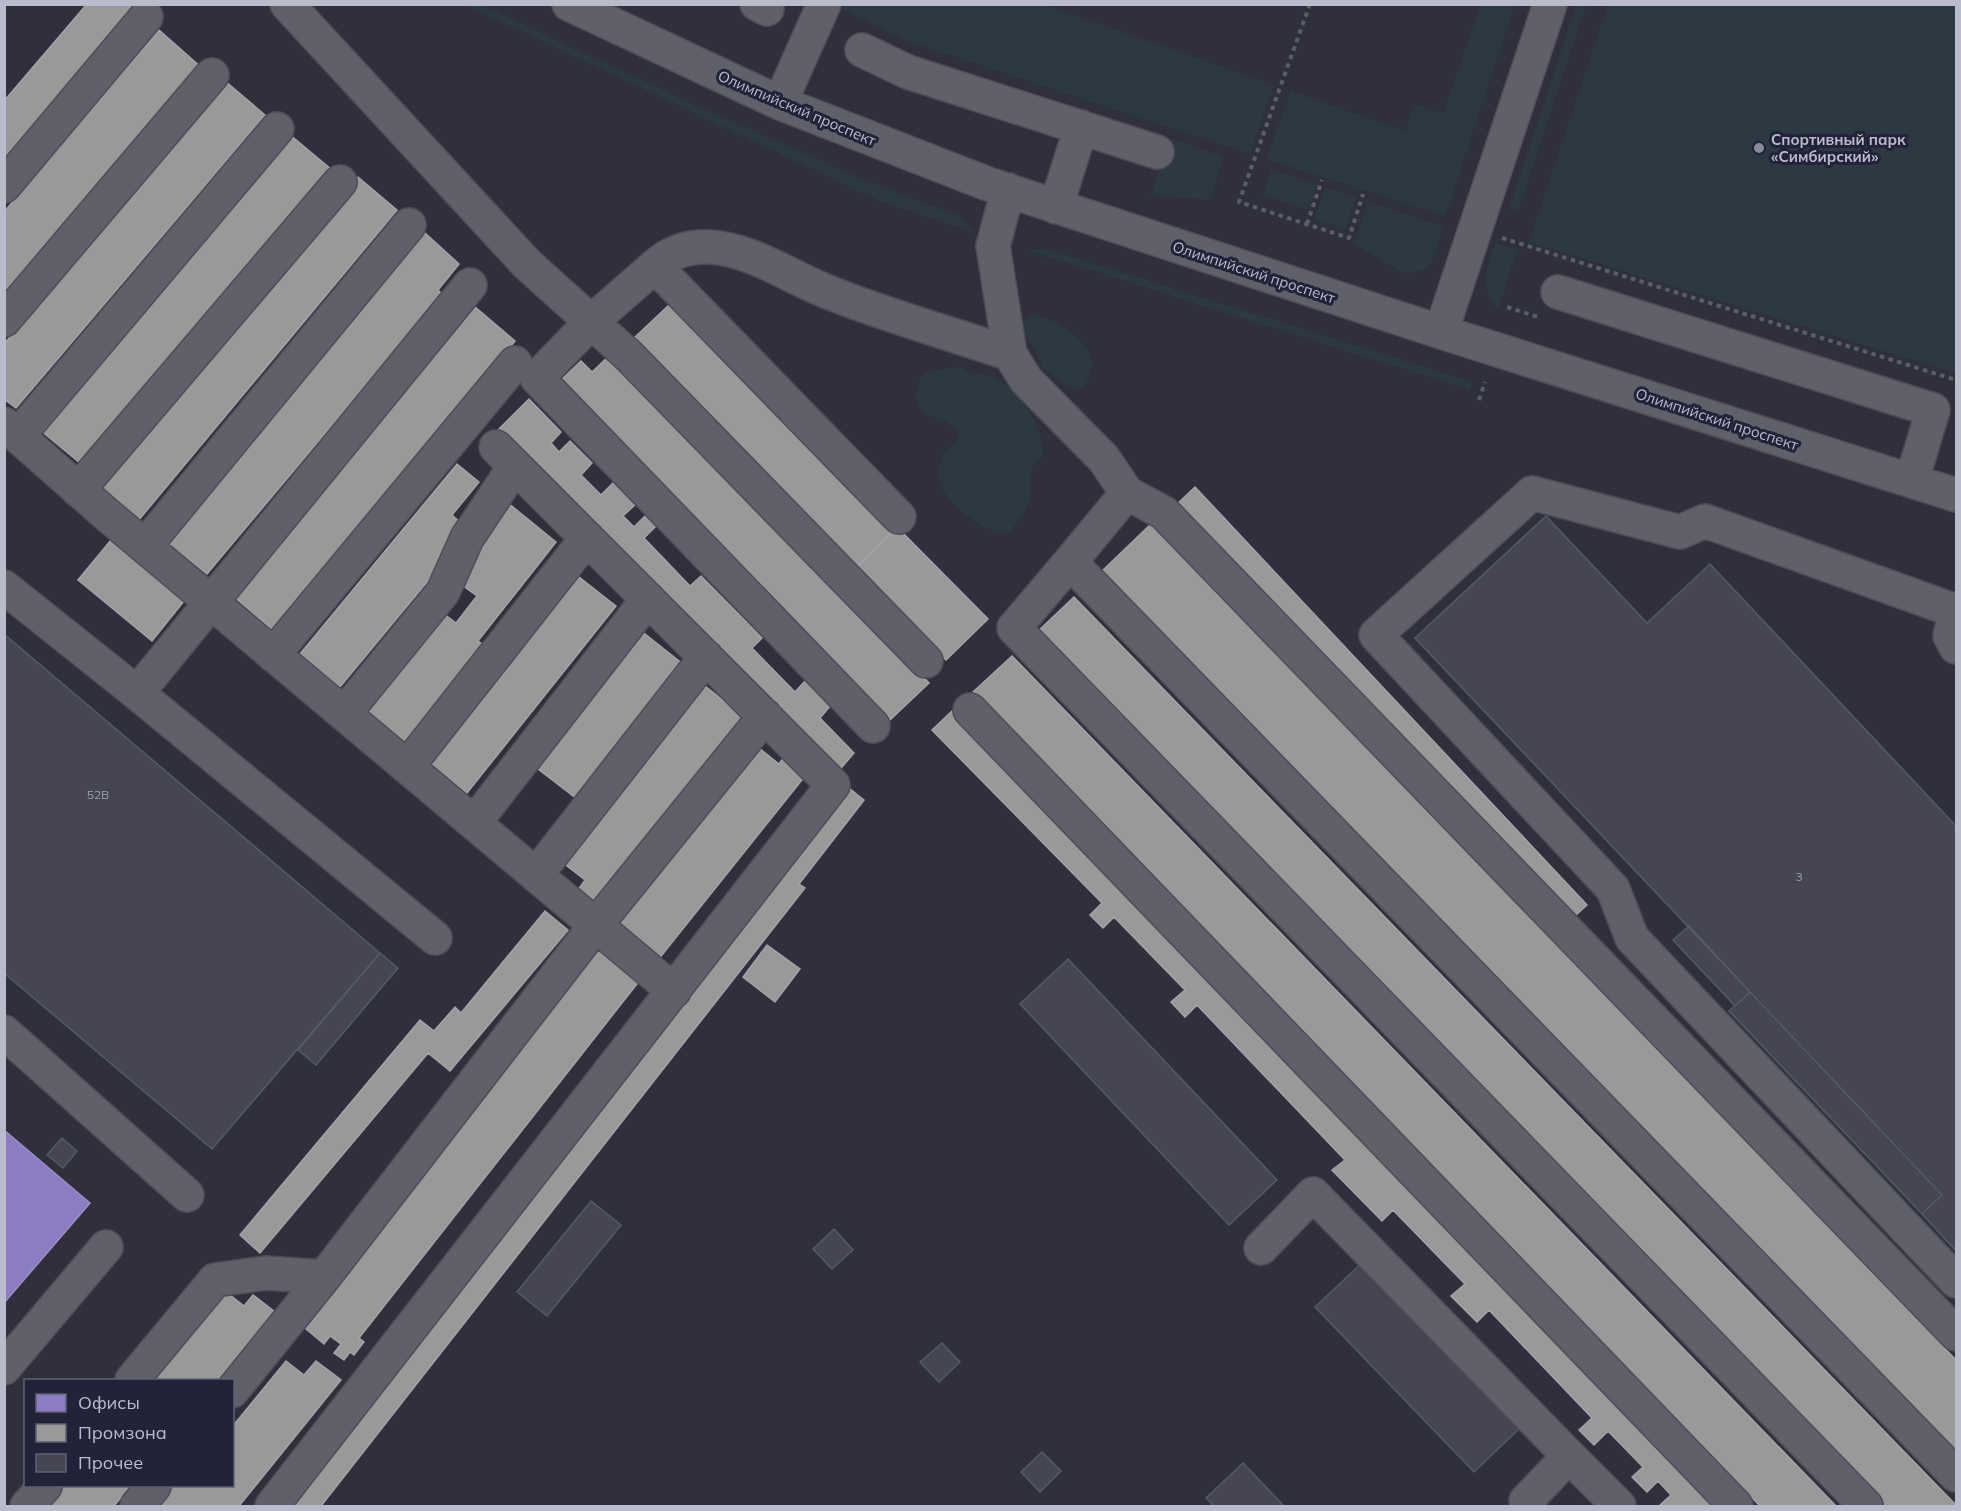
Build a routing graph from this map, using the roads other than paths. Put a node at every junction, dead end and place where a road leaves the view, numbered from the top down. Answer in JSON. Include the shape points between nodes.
{"nodes":[{"id":1,"x":287,"y":4,"type":"edge"},
{"id":2,"x":569,"y":4,"type":"edge"},
{"id":3,"x":824,"y":4,"type":"edge"},
{"id":4,"x":1550,"y":4,"type":"edge"},
{"id":5,"x":603,"y":12,"type":"edge"},
{"id":6,"x":146,"y":16,"type":"dead end"},
{"id":7,"x":862,"y":50,"type":"dead end"},
{"id":8,"x":212,"y":75,"type":"dead end"},
{"id":9,"x":780,"y":103,"type":"junction"},
{"id":10,"x":1081,"y":127,"type":"junction"},
{"id":11,"x":277,"y":129,"type":"dead end"},
{"id":12,"x":1156,"y":152,"type":"dead end"},
{"id":13,"x":340,"y":182,"type":"dead end"},
{"id":14,"x":4,"y":186,"type":"edge"},
{"id":15,"x":1008,"y":190,"type":"junction"},
{"id":16,"x":1056,"y":207,"type":"junction"},
{"id":17,"x":409,"y":225,"type":"dead end"},
{"id":18,"x":654,"y":266,"type":"junction"},
{"id":19,"x":470,"y":285,"type":"dead end"},
{"id":20,"x":1558,"y":292,"type":"dead end"},
{"id":21,"x":4,"y":320,"type":"edge"},
{"id":22,"x":592,"y":321,"type":"junction"},
{"id":23,"x":1441,"y":332,"type":"junction"},
{"id":24,"x":1010,"y":354,"type":"junction"},
{"id":25,"x":515,"y":363,"type":"dead end"},
{"id":26,"x":1945,"y":414,"type":"edge"},
{"id":27,"x":11,"y":430,"type":"edge"},
{"id":28,"x":1912,"y":480,"type":"junction"},
{"id":29,"x":78,"y":490,"type":"junction"},
{"id":30,"x":1128,"y":493,"type":"junction"},
{"id":31,"x":1956,"y":495,"type":"edge"},
{"id":32,"x":899,"y":517,"type":"dead end"},
{"id":33,"x":587,"y":538,"type":"junction"},
{"id":34,"x":145,"y":546,"type":"junction"},
{"id":35,"x":1070,"y":562,"type":"junction"},
{"id":36,"x":4,"y":587,"type":"edge"},
{"id":37,"x":648,"y":599,"type":"junction"},
{"id":38,"x":211,"y":602,"type":"junction"},
{"id":39,"x":1956,"y":610,"type":"edge"},
{"id":40,"x":1956,"y":647,"type":"edge"},
{"id":41,"x":273,"y":655,"type":"junction"},
{"id":42,"x":706,"y":657,"type":"junction"},
{"id":43,"x":926,"y":661,"type":"dead end"},
{"id":44,"x":137,"y":693,"type":"junction"},
{"id":45,"x":970,"y":710,"type":"dead end"},
{"id":46,"x":344,"y":714,"type":"junction"},
{"id":47,"x":765,"y":716,"type":"junction"},
{"id":48,"x":873,"y":726,"type":"dead end"},
{"id":49,"x":407,"y":767,"type":"junction"},
{"id":50,"x":474,"y":823,"type":"junction"},
{"id":51,"x":536,"y":875,"type":"junction"},
{"id":52,"x":596,"y":925,"type":"junction"},
{"id":53,"x":435,"y":938,"type":"dead end"},
{"id":54,"x":674,"y":991,"type":"junction"},
{"id":55,"x":4,"y":1032,"type":"edge"},
{"id":56,"x":187,"y":1195,"type":"dead end"},
{"id":57,"x":106,"y":1247,"type":"dead end"},
{"id":58,"x":1261,"y":1248,"type":"dead end"},
{"id":59,"x":324,"y":1277,"type":"junction"},
{"id":60,"x":1956,"y":1281,"type":"edge"},
{"id":61,"x":1956,"y":1334,"type":"edge"},
{"id":62,"x":4,"y":1368,"type":"edge"},
{"id":63,"x":133,"y":1379,"type":"edge"},
{"id":64,"x":234,"y":1389,"type":"edge"},
{"id":65,"x":1569,"y":1456,"type":"junction"},
{"id":66,"x":1956,"y":1476,"type":"edge"},
{"id":67,"x":43,"y":1487,"type":"edge"},
{"id":68,"x":152,"y":1487,"type":"edge"},
{"id":69,"x":1526,"y":1501,"type":"dead end"},
{"id":70,"x":27,"y":1506,"type":"edge"},
{"id":71,"x":137,"y":1506,"type":"edge"},
{"id":72,"x":272,"y":1506,"type":"edge"},
{"id":73,"x":1619,"y":1506,"type":"edge"},
{"id":74,"x":1736,"y":1506,"type":"edge"},
{"id":75,"x":1866,"y":1506,"type":"edge"}],
"edges":[{"from":1,"to":22,"type":"street","via":[[527,264]]},
{"from":2,"to":5,"type":"street","name":"Олимпийский проспект"},
{"from":3,"to":9,"type":"street"},
{"from":4,"to":23,"type":"street"},
{"from":5,"to":9,"type":"street","name":"Олимпийский проспект"},
{"from":6,"to":14,"type":"street"},
{"from":7,"to":10,"type":"street","via":[[908,72]]},
{"from":8,"to":21,"type":"street"},
{"from":9,"to":15,"type":"street","name":"Олимпийский проспект"},
{"from":10,"to":12,"type":"street"},
{"from":10,"to":16,"type":"street"},
{"from":11,"to":27,"type":"street"},
{"from":13,"to":29,"type":"street"},
{"from":15,"to":16,"type":"street","name":"Олимпийский проспект"},
{"from":15,"to":24,"type":"street","via":[[993,246]]},
{"from":16,"to":23,"type":"street","name":"Олимпийский проспект"},
{"from":17,"to":34,"type":"street"},
{"from":18,"to":22,"type":"street"},
{"from":18,"to":24,"type":"street","via":[[687,248],[710,247],[740,253],[829,293]]},
{"from":18,"to":32,"type":"street"},
{"from":19,"to":38,"type":"street"},
{"from":20,"to":26,"type":"street"},
{"from":22,"to":43,"type":"street"},
{"from":22,"to":48,"type":"street","via":[[537,378]]},
{"from":23,"to":28,"type":"street","name":"Олимпийский проспект"},
{"from":24,"to":30,"type":"street","via":[[1026,380],[1104,459]]},
{"from":25,"to":41,"type":"street"},
{"from":26,"to":28,"type":"street"},
{"from":27,"to":29,"type":"street"},
{"from":28,"to":31,"type":"street","name":"Олимпийский проспект"},
{"from":29,"to":34,"type":"street"},
{"from":30,"to":35,"type":"street"},
{"from":30,"to":61,"type":"street","via":[[1164,513]]},
{"from":33,"to":37,"type":"street"},
{"from":33,"to":46,"type":"street","via":[[506,456],[443,592]]},
{"from":33,"to":49,"type":"street"},
{"from":34,"to":38,"type":"street"},
{"from":35,"to":66,"type":"street"},
{"from":35,"to":75,"type":"street","via":[[1014,628]]},
{"from":36,"to":44,"type":"street"},
{"from":37,"to":42,"type":"street"},
{"from":37,"to":50,"type":"street"},
{"from":38,"to":41,"type":"street"},
{"from":38,"to":44,"type":"street"},
{"from":39,"to":40,"type":"street","via":[[1950,636]]},
{"from":39,"to":60,"type":"street","via":[[1705,521],[1680,532],[1532,493],[1376,635],[1613,889],[1632,938]]},
{"from":41,"to":46,"type":"street"},
{"from":42,"to":47,"type":"street"},
{"from":42,"to":51,"type":"street"},
{"from":44,"to":53,"type":"street"},
{"from":45,"to":74,"type":"street"},
{"from":46,"to":49,"type":"street"},
{"from":47,"to":52,"type":"street"},
{"from":47,"to":54,"type":"street","via":[[833,785]]},
{"from":49,"to":50,"type":"street"},
{"from":50,"to":51,"type":"street"},
{"from":51,"to":52,"type":"street"},
{"from":52,"to":54,"type":"street"},
{"from":52,"to":59,"type":"street"},
{"from":54,"to":72,"type":"street"},
{"from":55,"to":56,"type":"street"},
{"from":57,"to":62,"type":"street"},
{"from":58,"to":65,"type":"street","via":[[1313,1194]]},
{"from":59,"to":63,"type":"street","via":[[266,1274],[215,1281]]},
{"from":59,"to":64,"type":"street"},
{"from":65,"to":69,"type":"street"},
{"from":65,"to":73,"type":"street"},
{"from":67,"to":70,"type":"street"},
{"from":68,"to":71,"type":"street"}]}
